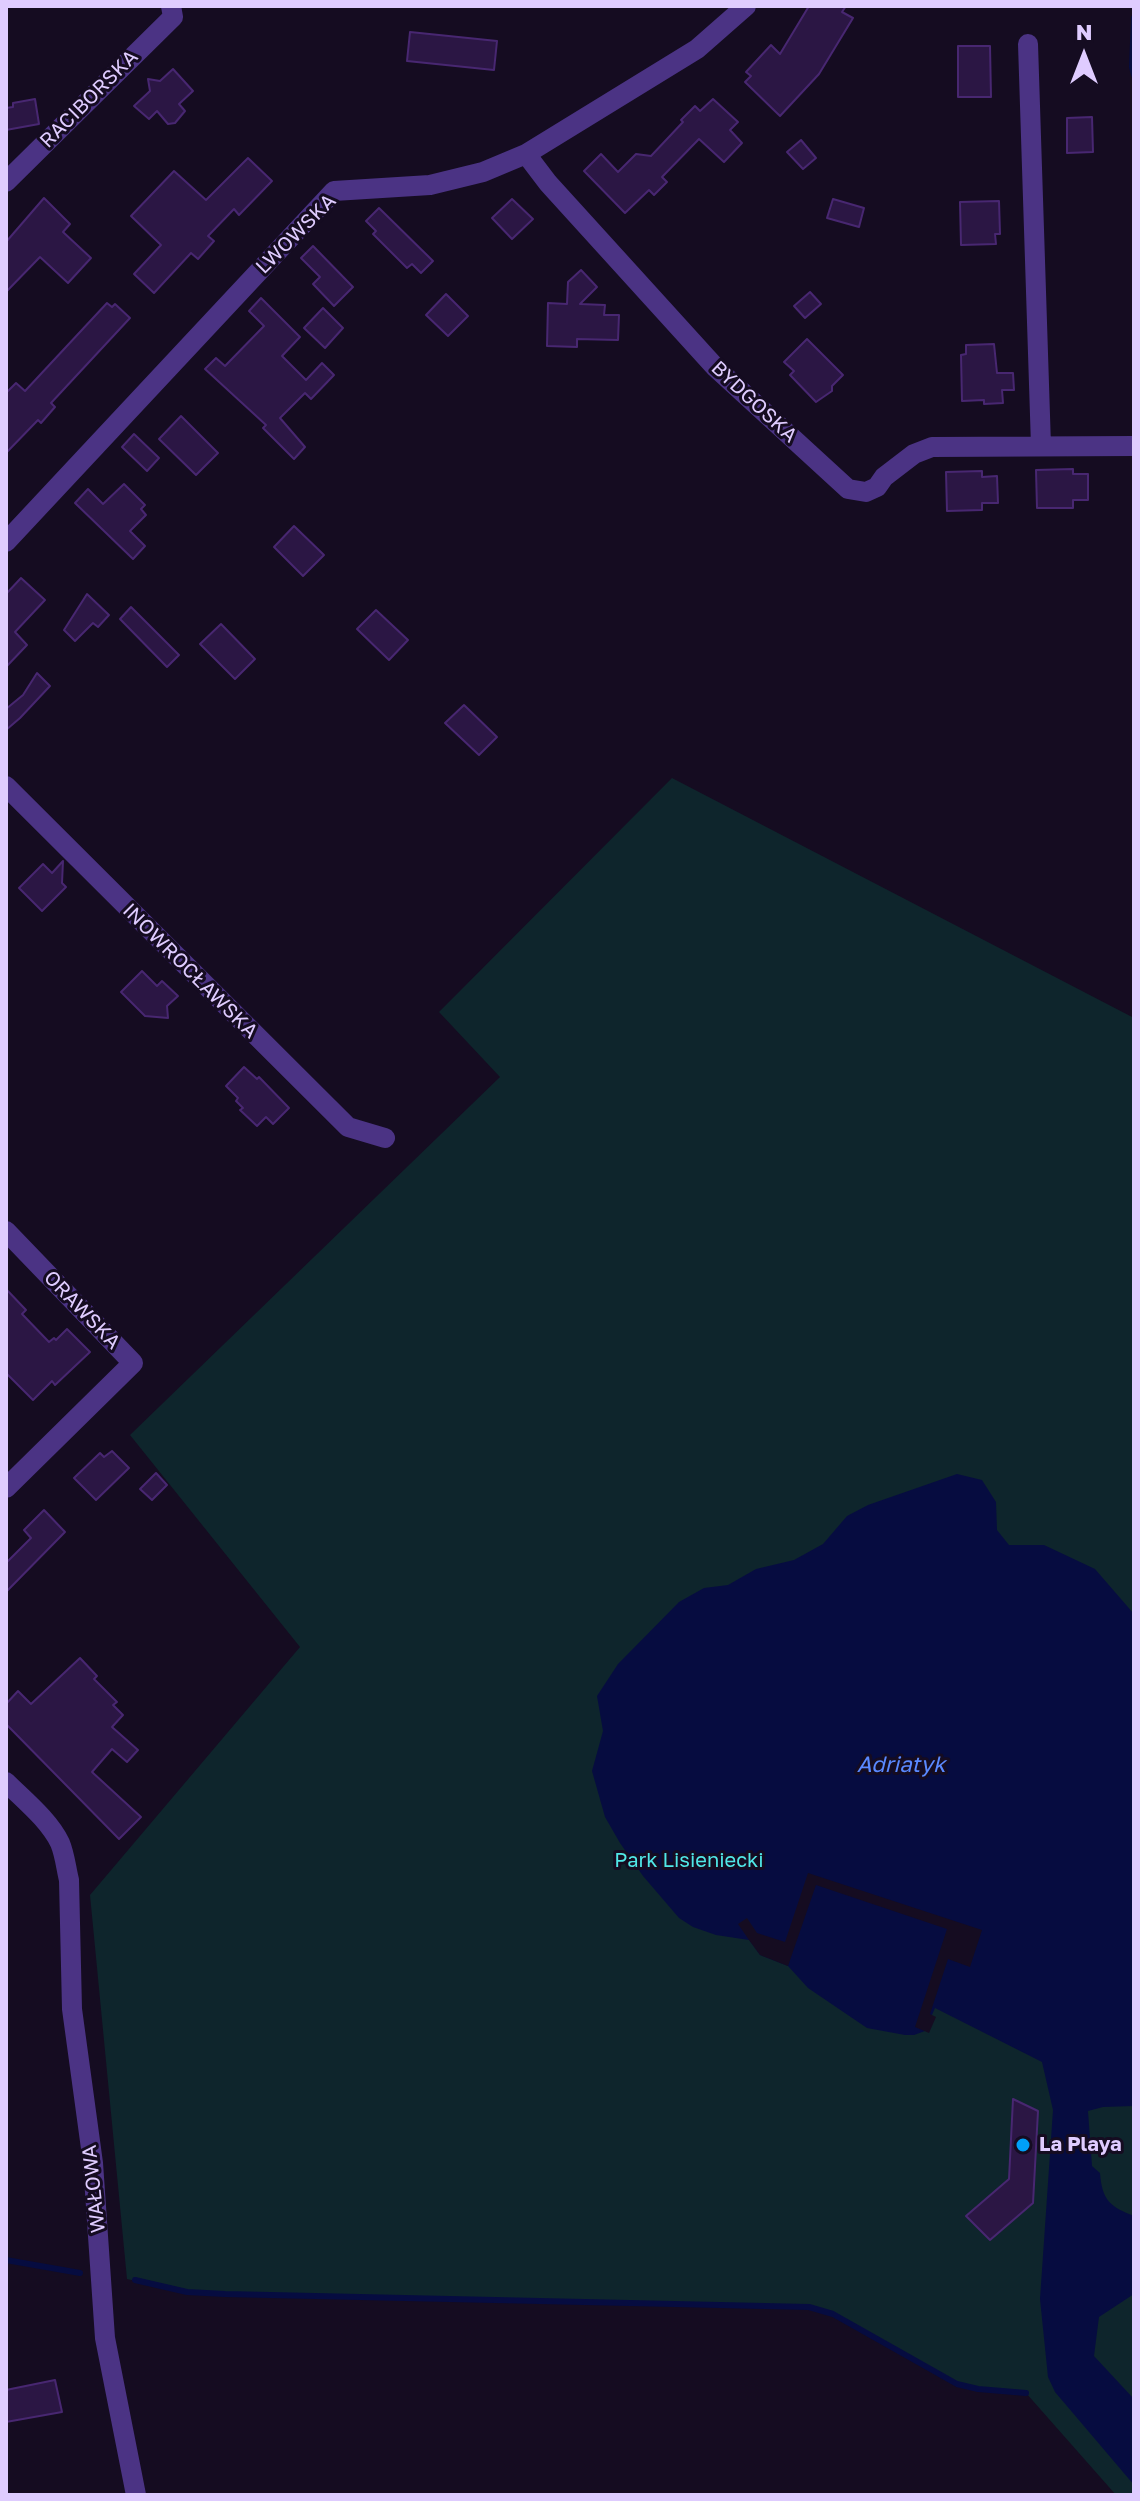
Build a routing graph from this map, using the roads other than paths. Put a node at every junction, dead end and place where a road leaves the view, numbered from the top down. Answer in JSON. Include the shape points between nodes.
{"nodes":[{"id":1,"x":746,"y":6,"type":"edge"},
{"id":2,"x":172,"y":12,"type":"edge"},
{"id":3,"x":1028,"y":44,"type":"dead end"},
{"id":4,"x":526,"y":154,"type":"junction"},
{"id":5,"x":6,"y":182,"type":"edge"},
{"id":6,"x":1041,"y":446,"type":"junction"},
{"id":7,"x":1134,"y":446,"type":"edge"},
{"id":8,"x":6,"y":542,"type":"edge"},
{"id":9,"x":6,"y":786,"type":"edge"},
{"id":10,"x":385,"y":1138,"type":"dead end"},
{"id":11,"x":6,"y":1231,"type":"edge"},
{"id":12,"x":6,"y":1488,"type":"edge"},
{"id":13,"x":6,"y":1782,"type":"edge"},
{"id":14,"x":136,"y":2495,"type":"edge"}],
"edges":[{"from":1,"to":4,"type":"street","name":"LWOWSKA","via":[[697,49]]},
{"from":2,"to":5,"type":"street","name":"RACIBORSKA"},
{"from":3,"to":6,"type":"street"},
{"from":4,"to":6,"type":"street","name":"BYDGOSKA","via":[[716,368],[848,489],[866,492],[877,487],[914,454],[932,447]]},
{"from":4,"to":8,"type":"street","name":"LWOWSKA","via":[[430,185],[334,191]]},
{"from":6,"to":7,"type":"street","name":"BYDGOSKA"},
{"from":9,"to":10,"type":"street","name":"INOWROCŁAWSKA","via":[[348,1127]]},
{"from":11,"to":12,"type":"street","name":"ORAWSKA","via":[[133,1363]]},
{"from":13,"to":14,"type":"street","name":"WAŁOWA","via":[[59,1842],[69,1880],[72,2009],[93,2163],[105,2338]]}]}
